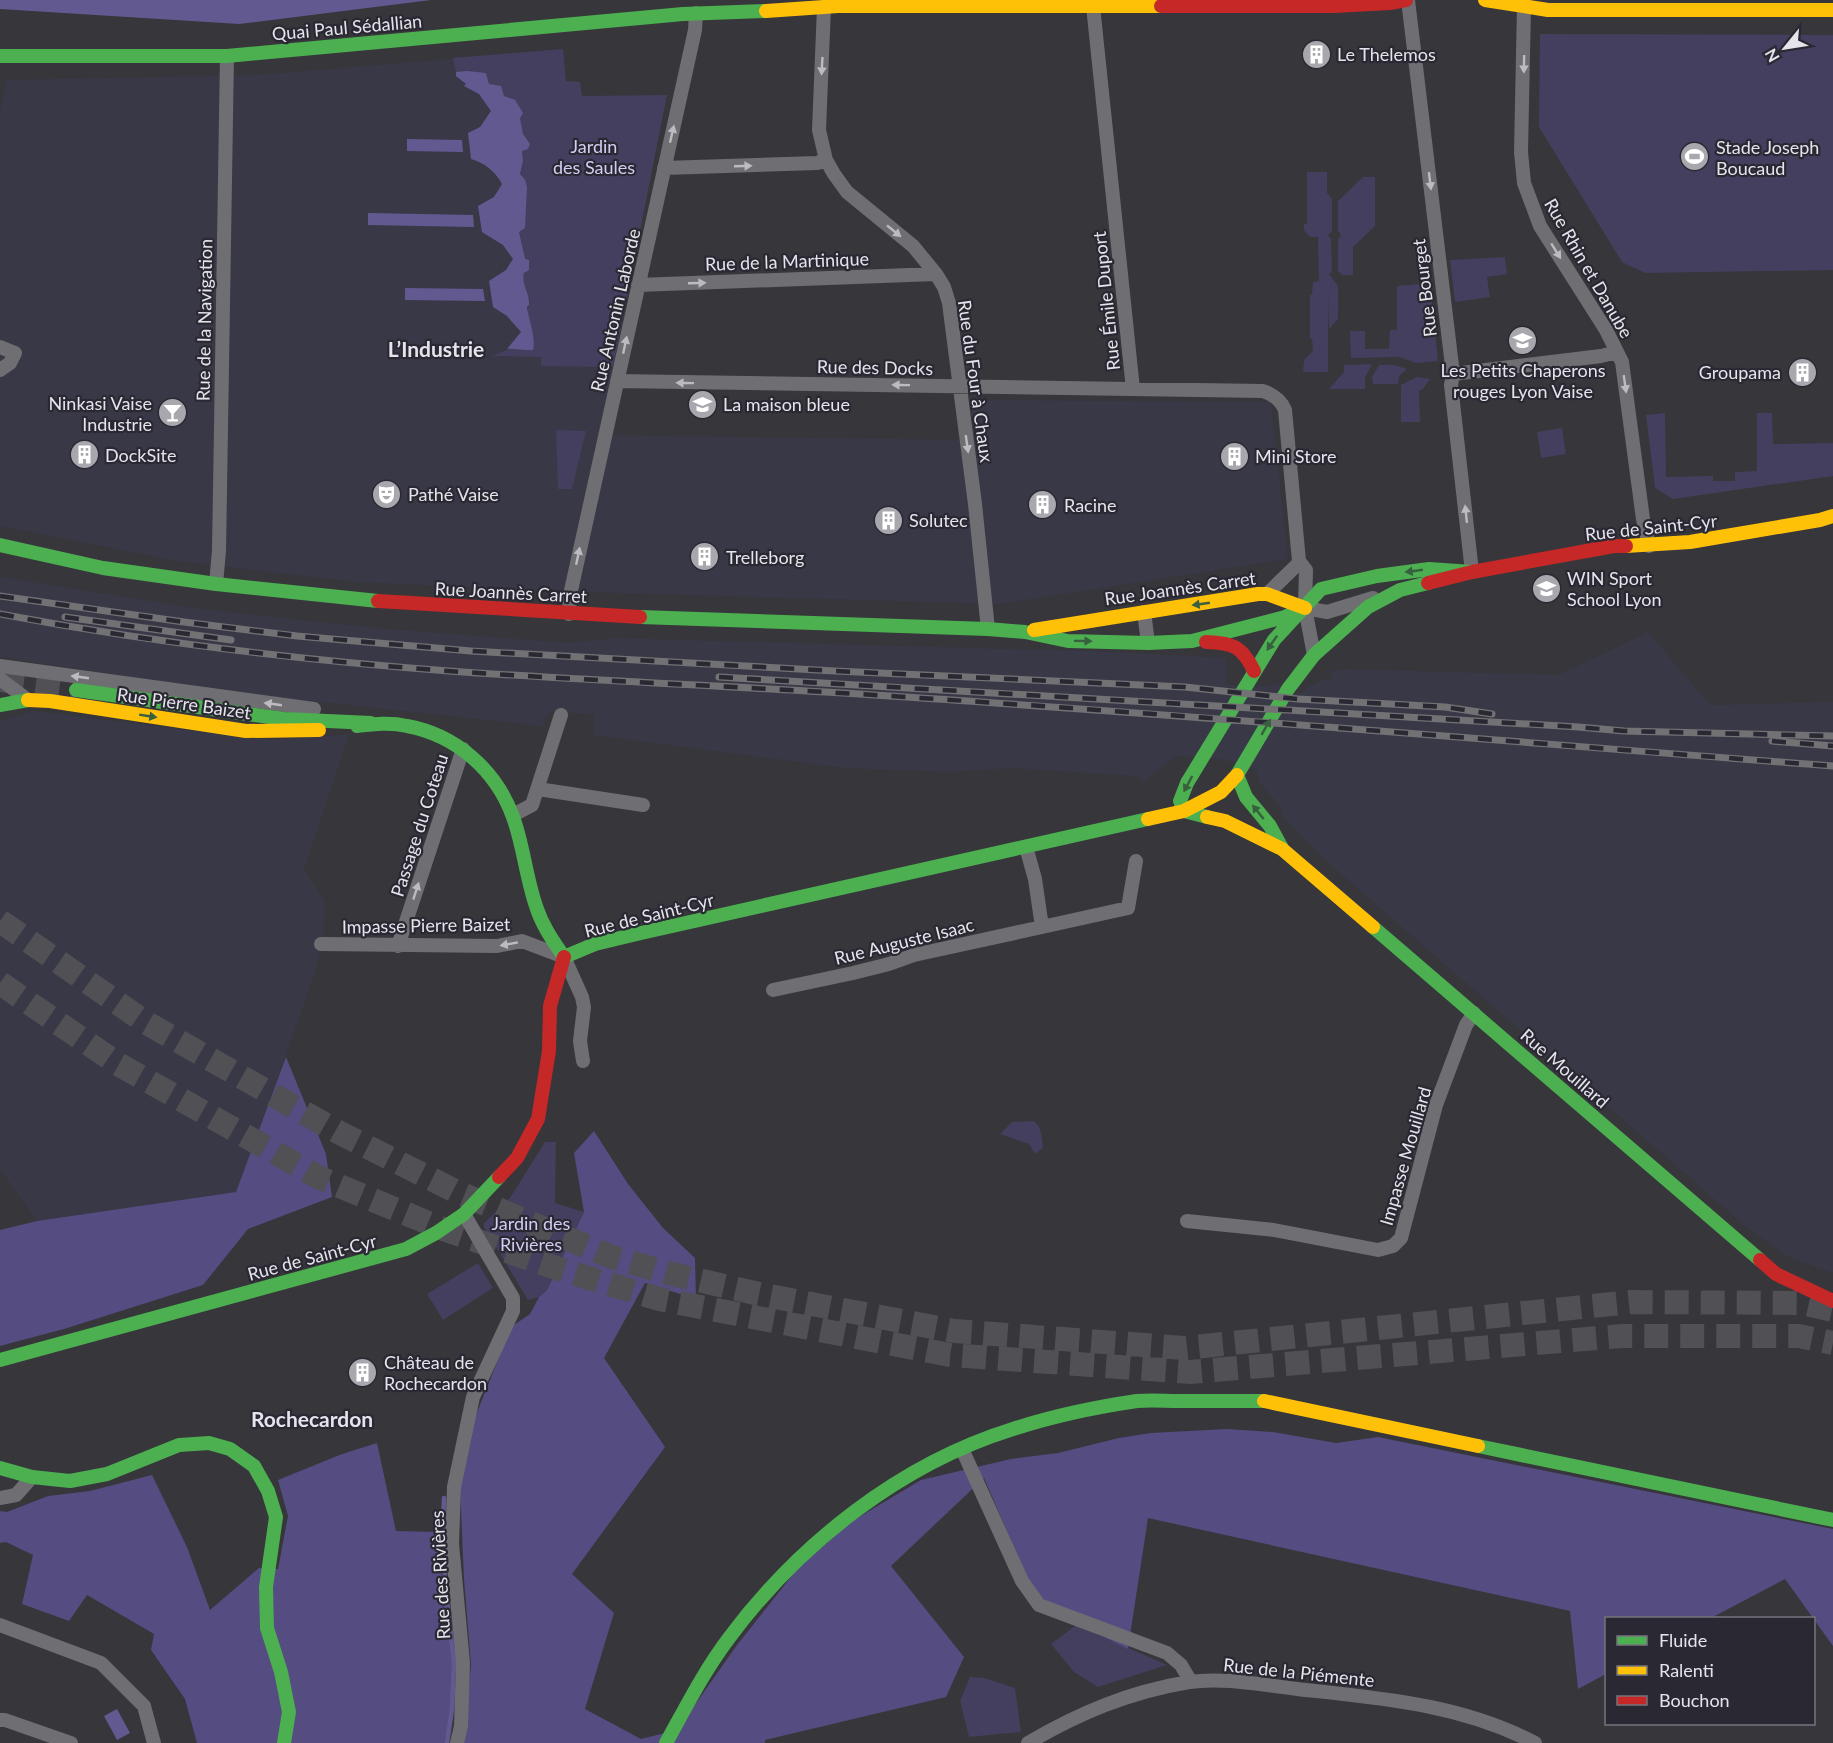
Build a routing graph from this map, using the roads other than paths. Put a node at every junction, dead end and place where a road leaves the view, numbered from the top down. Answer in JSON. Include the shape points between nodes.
{"nodes":[{"id":1,"x":1407,"y":0,"type":"edge"},
{"id":2,"x":1485,"y":0,"type":"edge"},
{"id":3,"x":1093,"y":6,"type":"junction"},
{"id":4,"x":1524,"y":6,"type":"junction"},
{"id":5,"x":824,"y":7,"type":"junction"},
{"id":6,"x":1833,"y":10,"type":"edge"},
{"id":7,"x":696,"y":14,"type":"junction"},
{"id":8,"x":0,"y":56,"type":"edge"},
{"id":9,"x":227,"y":56,"type":"junction"},
{"id":10,"x":826,"y":160,"type":"junction"},
{"id":11,"x":664,"y":168,"type":"junction"},
{"id":12,"x":936,"y":274,"type":"junction"},
{"id":13,"x":639,"y":285,"type":"junction"},
{"id":14,"x":0,"y":347,"type":"edge"},
{"id":15,"x":1617,"y":352,"type":"junction"},
{"id":16,"x":0,"y":370,"type":"edge"},
{"id":17,"x":1453,"y":374,"type":"junction"},
{"id":18,"x":617,"y":381,"type":"junction"},
{"id":19,"x":959,"y":386,"type":"junction"},
{"id":20,"x":1133,"y":389,"type":"junction"},
{"id":21,"x":1833,"y":516,"type":"edge"},
{"id":22,"x":0,"y":545,"type":"edge"},
{"id":23,"x":1649,"y":546,"type":"junction"},
{"id":24,"x":1299,"y":562,"type":"junction"},
{"id":25,"x":1472,"y":572,"type":"junction"},
{"id":26,"x":216,"y":584,"type":"junction"},
{"id":27,"x":1400,"y":590,"type":"junction"},
{"id":28,"x":1267,"y":594,"type":"junction"},
{"id":29,"x":1305,"y":608,"type":"junction"},
{"id":30,"x":1144,"y":612,"type":"junction"},
{"id":31,"x":569,"y":614,"type":"junction"},
{"id":32,"x":988,"y":629,"type":"junction"},
{"id":33,"x":1025,"y":632,"type":"junction"},
{"id":34,"x":1192,"y":641,"type":"junction"},
{"id":35,"x":1148,"y":643,"type":"junction"},
{"id":36,"x":1314,"y":655,"type":"junction"},
{"id":37,"x":0,"y":666,"type":"edge"},
{"id":38,"x":1254,"y":671,"type":"junction"},
{"id":39,"x":0,"y":679,"type":"edge"},
{"id":40,"x":76,"y":690,"type":"tunnel mouth"},
{"id":41,"x":28,"y":700,"type":"junction"},
{"id":42,"x":0,"y":705,"type":"edge"},
{"id":43,"x":561,"y":715,"type":"dead end"},
{"id":44,"x":371,"y":723,"type":"junction"},
{"id":45,"x":463,"y":749,"type":"junction"},
{"id":46,"x":1237,"y":775,"type":"junction"},
{"id":47,"x":538,"y":789,"type":"junction"},
{"id":48,"x":643,"y":805,"type":"dead end"},
{"id":49,"x":1185,"y":811,"type":"junction"},
{"id":50,"x":513,"y":815,"type":"junction"},
{"id":51,"x":1026,"y":847,"type":"junction"},
{"id":52,"x":1282,"y":849,"type":"junction"},
{"id":53,"x":1136,"y":861,"type":"dead end"},
{"id":54,"x":1042,"y":927,"type":"junction"},
{"id":55,"x":321,"y":944,"type":"dead end"},
{"id":56,"x":398,"y":946,"type":"junction"},
{"id":57,"x":564,"y":957,"type":"junction"},
{"id":58,"x":773,"y":990,"type":"dead end"},
{"id":59,"x":1474,"y":1013,"type":"junction"},
{"id":60,"x":583,"y":1061,"type":"dead end"},
{"id":61,"x":464,"y":1214,"type":"junction"},
{"id":62,"x":1188,"y":1221,"type":"dead end"},
{"id":63,"x":1833,"y":1301,"type":"edge"},
{"id":64,"x":0,"y":1360,"type":"edge"},
{"id":65,"x":962,"y":1449,"type":"junction"},
{"id":66,"x":0,"y":1468,"type":"edge"},
{"id":67,"x":32,"y":1477,"type":"junction"},
{"id":68,"x":0,"y":1498,"type":"edge"},
{"id":69,"x":1833,"y":1520,"type":"edge"},
{"id":70,"x":0,"y":1625,"type":"edge"},
{"id":71,"x":1191,"y":1682,"type":"junction"},
{"id":72,"x":0,"y":1720,"type":"edge"},
{"id":73,"x":70,"y":1743,"type":"edge"},
{"id":74,"x":154,"y":1743,"type":"edge"},
{"id":75,"x":284,"y":1743,"type":"edge"},
{"id":76,"x":458,"y":1743,"type":"edge"},
{"id":77,"x":666,"y":1743,"type":"edge"},
{"id":78,"x":1028,"y":1743,"type":"edge"},
{"id":79,"x":1536,"y":1743,"type":"edge"}],
"edges":[{"from":1,"to":3,"type":"main road","name":"Quai Paul Sédallian","via":[[1334,6]]},
{"from":1,"to":17,"type":"street","name":"Rue Bourget","one_way":true},
{"from":2,"to":4,"type":"main road"},
{"from":3,"to":5,"type":"main road","name":"Quai Paul Sédallian"},
{"from":3,"to":20,"type":"street","name":"Rue Émile Duport"},
{"from":4,"to":6,"type":"main road","via":[[1548,10]]},
{"from":4,"to":15,"type":"street","name":"Rue Rhin et Danube","one_way":true,"via":[[1524,183],[1540,226]]},
{"from":5,"to":7,"type":"main road","name":"Quai Paul Sédallian"},
{"from":5,"to":10,"type":"street","name":"Rue du Four à Chaux","one_way":true,"via":[[819,130]]},
{"from":7,"to":9,"type":"main road","name":"Quai Paul Sédallian"},
{"from":11,"to":7,"type":"street","name":"Rue Antonin Laborde","one_way":true},
{"from":8,"to":9,"type":"main road","name":"Quai Paul Sédallian"},
{"from":9,"to":26,"type":"street","name":"Rue de la Navigation"},
{"from":11,"to":10,"type":"street","one_way":true},
{"from":10,"to":12,"type":"street","name":"Rue du Four à Chaux","one_way":true,"via":[[848,192],[913,246]]},
{"from":11,"to":13,"type":"street","name":"Rue Antonin Laborde"},
{"from":13,"to":12,"type":"street","name":"Rue de la Martinique","one_way":true},
{"from":12,"to":19,"type":"street","name":"Rue du Four à Chaux","via":[[949,303]]},
{"from":18,"to":13,"type":"street","name":"Rue Antonin Laborde","one_way":true},
{"from":14,"to":16,"type":"street","via":[[15,353]]},
{"from":15,"to":17,"type":"street"},
{"from":15,"to":23,"type":"street","name":"Rue Rhin et Danube","one_way":true,"via":[[1622,362]]},
{"from":25,"to":17,"type":"street","name":"Rue Bourget","one_way":true,"via":[[1451,385]]},
{"from":19,"to":18,"type":"street","name":"Rue des Docks","one_way":true},
{"from":31,"to":18,"type":"street","name":"Rue Antonin Laborde","one_way":true,"via":[[570,594]]},
{"from":19,"to":20,"type":"street","name":"Rue des Docks"},
{"from":19,"to":32,"type":"street","name":"Rue du Four à Chaux","one_way":true},
{"from":20,"to":24,"type":"street","name":"Rue Émile Duport","via":[[1263,392],[1278,399],[1285,410]]},
{"from":21,"to":23,"type":"main road","name":"Rue de Saint-Cyr","via":[[1718,538]]},
{"from":22,"to":26,"type":"main road","name":"Rue Joannès Carret","via":[[104,568]]},
{"from":23,"to":25,"type":"main road","name":"Rue de Saint-Cyr","via":[[1614,546]]},
{"from":24,"to":28,"type":"street"},
{"from":24,"to":29,"type":"street","name":"Rue Émile Duport","via":[[1306,570]]},
{"from":25,"to":27,"type":"main road","name":"Rue de Saint-Cyr"},
{"from":25,"to":29,"type":"main road","name":"Rue de Saint-Cyr","one_way":true,"via":[[1429,569],[1377,576],[1321,589]]},
{"from":26,"to":31,"type":"main road","name":"Rue Joannès Carret","via":[[356,600]]},
{"from":27,"to":29,"type":"street","name":"Rue de Saint-Cyr","via":[[1327,612]]},
{"from":27,"to":36,"type":"main road","name":"Rue de Saint-Cyr","via":[[1368,607]]},
{"from":28,"to":29,"type":"main road","name":"Rue Joannès Carret"},
{"from":28,"to":30,"type":"main road","name":"Rue Joannès Carret","one_way":true},
{"from":29,"to":34,"type":"main road","name":"Rue Joannès Carret","via":[[1285,617]]},
{"from":29,"to":36,"type":"street"},
{"from":29,"to":38,"type":"main road","name":"Rue de Saint-Cyr","one_way":true,"via":[[1281,631]]},
{"from":30,"to":33,"type":"main road","name":"Rue Joannès Carret"},
{"from":30,"to":35,"type":"street"},
{"from":31,"to":32,"type":"main road","name":"Rue Joannès Carret"},
{"from":32,"to":33,"type":"main road","name":"Rue Joannès Carret"},
{"from":33,"to":35,"type":"main road","name":"Rue Joannès Carret","one_way":true,"via":[[1068,641]]},
{"from":34,"to":35,"type":"main road","name":"Rue Joannès Carret"},
{"from":34,"to":38,"type":"main road","via":[[1234,644],[1246,654]]},
{"from":46,"to":36,"type":"main road","name":"Rue de Saint-Cyr","one_way":true,"via":[[1288,689]]},
{"from":44,"to":37,"type":"street","name":"Rue Pierre Baizet","one_way":true,"via":[[342,712]]},
{"from":38,"to":49,"type":"main road","name":"Rue de Saint-Cyr","one_way":true,"via":[[1187,783],[1180,801]]},
{"from":39,"to":41,"type":"street"},
{"from":40,"to":44,"type":"main road","via":[[284,719]]},
{"from":41,"to":42,"type":"main road","name":"Rue Pierre Baizet"},
{"from":41,"to":44,"type":"main road","name":"Rue Pierre Baizet","one_way":true,"via":[[246,731],[339,730]]},
{"from":43,"to":47,"type":"street"},
{"from":44,"to":45,"type":"main road","name":"Rue Pierre Baizet","via":[[413,726],[447,738]]},
{"from":45,"to":50,"type":"main road","name":"Rue Pierre Baizet","via":[[477,759],[496,784]]},
{"from":56,"to":45,"type":"street","name":"Passage du Coteau","one_way":true},
{"from":46,"to":49,"type":"main road","name":"Rue de Saint-Cyr","via":[[1221,792]]},
{"from":52,"to":46,"type":"main road","name":"Rue Mouillard","one_way":true,"via":[[1270,826],[1246,797]]},
{"from":47,"to":48,"type":"street"},
{"from":47,"to":50,"type":"street","via":[[532,805]]},
{"from":49,"to":51,"type":"main road","name":"Rue de Saint-Cyr"},
{"from":49,"to":52,"type":"main road","name":"Rue Mouillard","via":[[1226,821]]},
{"from":50,"to":57,"type":"main road","name":"Rue Pierre Baizet","via":[[537,910]]},
{"from":51,"to":54,"type":"street"},
{"from":51,"to":57,"type":"main road","name":"Rue de Saint-Cyr","via":[[595,944]]},
{"from":52,"to":59,"type":"main road","name":"Rue Mouillard"},
{"from":53,"to":54,"type":"street","name":"Rue Auguste Isaac","via":[[1128,908]]},
{"from":54,"to":58,"type":"street","name":"Rue Auguste Isaac"},
{"from":55,"to":56,"type":"street","name":"Impasse Pierre Baizet"},
{"from":57,"to":56,"type":"street","name":"Impasse Pierre Baizet","one_way":true,"via":[[522,941],[497,946]]},
{"from":57,"to":60,"type":"street","via":[[584,1006],[580,1041]]},
{"from":57,"to":61,"type":"main road","name":"Rue de Saint-Cyr","via":[[550,1006],[549,1051],[538,1119],[517,1158]]},
{"from":59,"to":62,"type":"street","name":"Impasse Mouillard","via":[[1436,1105],[1401,1239],[1393,1246],[1378,1250],[1274,1230]]},
{"from":59,"to":63,"type":"main road","name":"Rue Mouillard","via":[[1776,1274]]},
{"from":61,"to":64,"type":"main road","name":"Rue de Saint-Cyr","via":[[436,1233],[386,1256]]},
{"from":61,"to":76,"type":"street","name":"Rue des Rivières","via":[[513,1298],[513,1311],[473,1397],[454,1487],[452,1544],[463,1663]]},
{"from":65,"to":69,"type":"main road","via":[[1023,1426],[1140,1401],[1265,1401]]},
{"from":65,"to":71,"type":"street","via":[[1022,1581],[1039,1605],[1167,1653],[1181,1665]]},
{"from":65,"to":77,"type":"main road","via":[[879,1494],[794,1563],[728,1639]]},
{"from":66,"to":67,"type":"main road"},
{"from":67,"to":68,"type":"street","via":[[16,1495]]},
{"from":67,"to":75,"type":"main road","via":[[70,1481],[107,1474],[179,1445],[208,1443],[230,1449],[254,1466],[276,1517],[266,1587],[267,1628],[289,1712]]},
{"from":70,"to":74,"type":"street","via":[[101,1663],[144,1706]]},
{"from":71,"to":78,"type":"street","name":"Rue de la Piémente","via":[[1087,1711]]},
{"from":71,"to":79,"type":"street","name":"Rue de la Piémente","via":[[1249,1682],[1414,1702],[1511,1730]]},
{"from":72,"to":73,"type":"street"}]}
